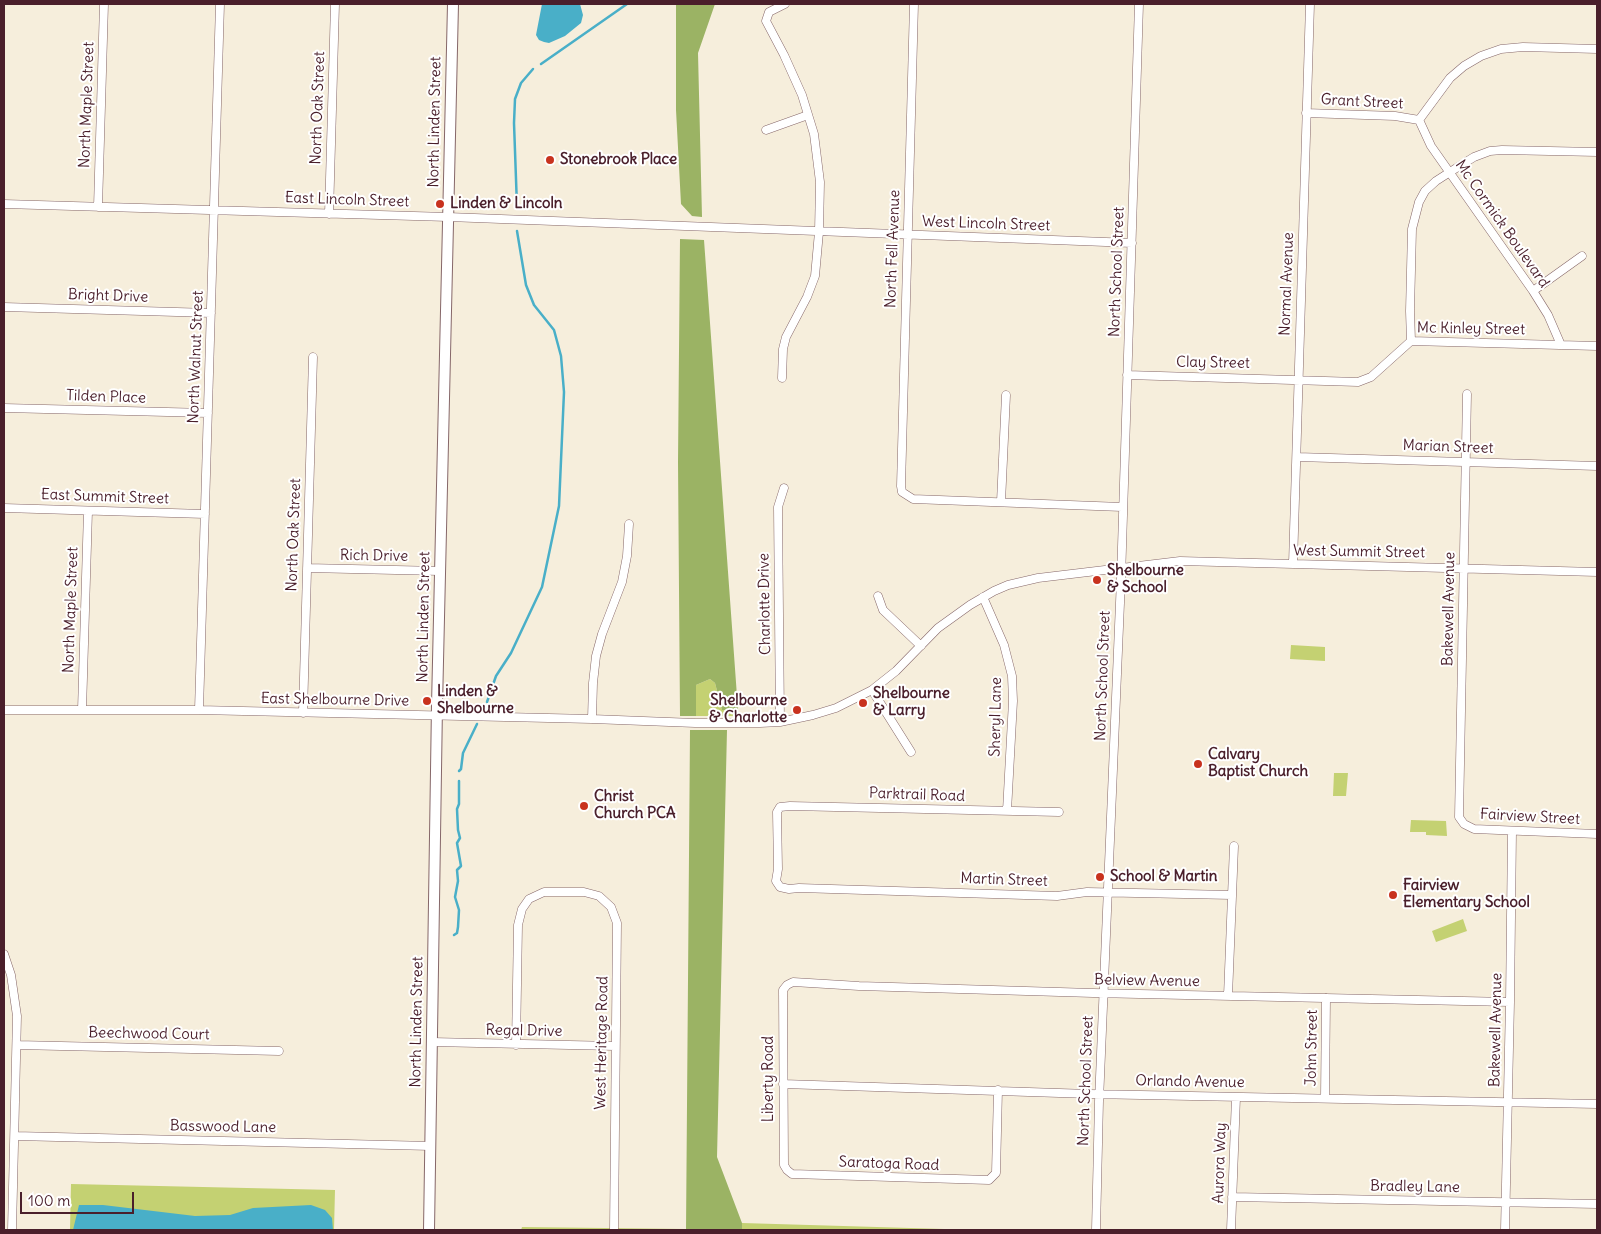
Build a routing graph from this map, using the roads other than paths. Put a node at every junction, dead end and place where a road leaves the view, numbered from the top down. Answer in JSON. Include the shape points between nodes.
{"nodes":[{"id":1,"x":104,"y":4,"type":"edge"},
{"id":2,"x":220,"y":4,"type":"edge"},
{"id":3,"x":335,"y":4,"type":"edge"},
{"id":4,"x":453,"y":4,"type":"edge"},
{"id":5,"x":785,"y":4,"type":"edge"},
{"id":6,"x":914,"y":4,"type":"edge"},
{"id":7,"x":1140,"y":4,"type":"edge"},
{"id":8,"x":1310,"y":4,"type":"edge"},
{"id":9,"x":1597,"y":49,"type":"edge"},
{"id":10,"x":1306,"y":113,"type":"junction"},
{"id":11,"x":808,"y":115,"type":"junction"},
{"id":12,"x":1419,"y":120,"type":"junction"},
{"id":13,"x":766,"y":130,"type":"dead end"},
{"id":14,"x":1597,"y":152,"type":"edge"},
{"id":15,"x":1450,"y":172,"type":"junction"},
{"id":16,"x":4,"y":204,"type":"edge"},
{"id":17,"x":98,"y":207,"type":"junction"},
{"id":18,"x":214,"y":210,"type":"junction"},
{"id":19,"x":329,"y":214,"type":"junction"},
{"id":20,"x":448,"y":217,"type":"junction"},
{"id":21,"x":689,"y":227,"type":"joint"},
{"id":22,"x":819,"y":232,"type":"junction"},
{"id":23,"x":907,"y":235,"type":"junction"},
{"id":24,"x":1132,"y":243,"type":"junction"},
{"id":25,"x":1582,"y":256,"type":"dead end"},
{"id":26,"x":1534,"y":291,"type":"junction"},
{"id":27,"x":4,"y":307,"type":"edge"},
{"id":28,"x":211,"y":314,"type":"junction"},
{"id":29,"x":1411,"y":341,"type":"junction"},
{"id":30,"x":1561,"y":345,"type":"junction"},
{"id":31,"x":1597,"y":346,"type":"edge"},
{"id":32,"x":313,"y":357,"type":"dead end"},
{"id":33,"x":1127,"y":375,"type":"junction"},
{"id":34,"x":782,"y":378,"type":"dead end"},
{"id":35,"x":1298,"y":380,"type":"junction"},
{"id":36,"x":1467,"y":394,"type":"dead end"},
{"id":37,"x":1006,"y":395,"type":"dead end"},
{"id":38,"x":4,"y":408,"type":"edge"},
{"id":39,"x":208,"y":413,"type":"junction"},
{"id":40,"x":1297,"y":457,"type":"junction"},
{"id":41,"x":1465,"y":461,"type":"junction"},
{"id":42,"x":1597,"y":466,"type":"edge"},
{"id":43,"x":784,"y":488,"type":"dead end"},
{"id":44,"x":1001,"y":502,"type":"junction"},
{"id":45,"x":1122,"y":507,"type":"junction"},
{"id":46,"x":4,"y":508,"type":"edge"},
{"id":47,"x":88,"y":511,"type":"junction"},
{"id":48,"x":205,"y":514,"type":"junction"},
{"id":49,"x":629,"y":524,"type":"dead end"},
{"id":50,"x":1293,"y":564,"type":"junction"},
{"id":51,"x":307,"y":568,"type":"junction"},
{"id":52,"x":1121,"y":568,"type":"junction"},
{"id":53,"x":1464,"y":568,"type":"junction"},
{"id":54,"x":440,"y":571,"type":"junction"},
{"id":55,"x":1597,"y":572,"type":"edge"},
{"id":56,"x":878,"y":596,"type":"dead end"},
{"id":57,"x":983,"y":597,"type":"junction"},
{"id":58,"x":921,"y":646,"type":"junction"},
{"id":59,"x":872,"y":690,"type":"junction"},
{"id":60,"x":4,"y":710,"type":"edge"},
{"id":61,"x":82,"y":710,"type":"junction"},
{"id":62,"x":199,"y":710,"type":"junction"},
{"id":63,"x":303,"y":714,"type":"junction"},
{"id":64,"x":437,"y":716,"type":"junction"},
{"id":65,"x":592,"y":719,"type":"junction"},
{"id":66,"x":780,"y":722,"type":"junction"},
{"id":67,"x":911,"y":752,"type":"dead end"},
{"id":68,"x":1007,"y":811,"type":"junction"},
{"id":69,"x":1059,"y":812,"type":"dead end"},
{"id":70,"x":1464,"y":824,"type":"joint"},
{"id":71,"x":1512,"y":831,"type":"junction"},
{"id":72,"x":1597,"y":834,"type":"edge"},
{"id":73,"x":1234,"y":846,"type":"dead end"},
{"id":74,"x":778,"y":883,"type":"joint"},
{"id":75,"x":1107,"y":893,"type":"junction"},
{"id":76,"x":1232,"y":895,"type":"junction"},
{"id":77,"x":4,"y":954,"type":"edge"},
{"id":78,"x":785,"y":987,"type":"joint"},
{"id":79,"x":1103,"y":994,"type":"junction"},
{"id":80,"x":1228,"y":996,"type":"junction"},
{"id":81,"x":1326,"y":998,"type":"junction"},
{"id":82,"x":1510,"y":1002,"type":"junction"},
{"id":83,"x":432,"y":1042,"type":"junction"},
{"id":84,"x":17,"y":1045,"type":"junction"},
{"id":85,"x":516,"y":1045,"type":"junction"},
{"id":86,"x":615,"y":1046,"type":"junction"},
{"id":87,"x":280,"y":1050,"type":"dead end"},
{"id":88,"x":783,"y":1084,"type":"junction"},
{"id":89,"x":998,"y":1090,"type":"junction"},
{"id":90,"x":1099,"y":1094,"type":"junction"},
{"id":91,"x":1236,"y":1097,"type":"junction"},
{"id":92,"x":1325,"y":1098,"type":"junction"},
{"id":93,"x":1508,"y":1102,"type":"junction"},
{"id":94,"x":1597,"y":1104,"type":"edge"},
{"id":95,"x":15,"y":1136,"type":"junction"},
{"id":96,"x":431,"y":1146,"type":"junction"},
{"id":97,"x":787,"y":1170,"type":"joint"},
{"id":98,"x":1232,"y":1197,"type":"junction"},
{"id":99,"x":1505,"y":1203,"type":"junction"},
{"id":100,"x":1597,"y":1204,"type":"edge"},
{"id":101,"x":4,"y":1229,"type":"edge"},
{"id":102,"x":12,"y":1230,"type":"edge"},
{"id":103,"x":429,"y":1230,"type":"edge"},
{"id":104,"x":614,"y":1230,"type":"edge"},
{"id":105,"x":1096,"y":1230,"type":"edge"},
{"id":106,"x":1231,"y":1230,"type":"edge"},
{"id":107,"x":1505,"y":1230,"type":"edge"}],
"edges":[{"from":1,"to":17,"type":"street","name":"North Maple Street"},
{"from":2,"to":18,"type":"street","name":"North Walnut Street"},
{"from":3,"to":19,"type":"street","name":"North Oak Street"},
{"from":4,"to":20,"type":"main road","name":"North Linden Street"},
{"from":5,"to":11,"type":"street","via":[[769,12],[766,21],[802,95]]},
{"from":6,"to":23,"type":"street","name":"North Fell Avenue"},
{"from":7,"to":24,"type":"street","name":"North School Street"},
{"from":8,"to":10,"type":"street","name":"Normal Avenue"},
{"from":9,"to":12,"type":"street","name":"Grant Street","via":[[1523,47],[1500,49],[1481,56],[1450,78]]},
{"from":10,"to":12,"type":"street","name":"Grant Street","via":[[1396,116]]},
{"from":10,"to":35,"type":"street","name":"Normal Avenue"},
{"from":11,"to":13,"type":"street"},
{"from":11,"to":22,"type":"street","via":[[818,159]]},
{"from":12,"to":15,"type":"street","name":"Mc Cormick Boulevard","via":[[1431,146]]},
{"from":14,"to":15,"type":"street","via":[[1490,151]]},
{"from":15,"to":26,"type":"street","name":"Mc Cormick Boulevard"},
{"from":15,"to":29,"type":"street","via":[[1425,191],[1415,213],[1410,243]]},
{"from":16,"to":17,"type":"street","name":"East Lincoln Street"},
{"from":17,"to":18,"type":"street","name":"East Lincoln Street"},
{"from":18,"to":19,"type":"street","name":"East Lincoln Street"},
{"from":18,"to":28,"type":"street","name":"North Walnut Street"},
{"from":19,"to":20,"type":"street","name":"East Lincoln Street"},
{"from":20,"to":21,"type":"street","name":"East Lincoln Street"},
{"from":20,"to":54,"type":"main road","name":"North Linden Street"},
{"from":21,"to":22,"type":"street","name":"West Lincoln Street"},
{"from":22,"to":23,"type":"street","name":"West Lincoln Street"},
{"from":22,"to":34,"type":"street","via":[[815,276],[786,337]]},
{"from":23,"to":24,"type":"street","name":"West Lincoln Street"},
{"from":23,"to":44,"type":"street","name":"North Fell Avenue","via":[[901,486],[904,495],[913,499]]},
{"from":24,"to":33,"type":"street","name":"North School Street"},
{"from":25,"to":26,"type":"street"},
{"from":26,"to":30,"type":"street","name":"Mc Cormick Boulevard"},
{"from":27,"to":28,"type":"street","name":"Bright Drive"},
{"from":28,"to":39,"type":"street","name":"North Walnut Street"},
{"from":29,"to":30,"type":"street","name":"Mc Kinley Street"},
{"from":29,"to":35,"type":"street","name":"Mc Kinley Street","via":[[1371,377],[1358,382]]},
{"from":30,"to":31,"type":"street","name":"Mc Kinley Street"},
{"from":32,"to":51,"type":"street","name":"North Oak Street"},
{"from":33,"to":35,"type":"street","name":"Clay Street"},
{"from":33,"to":45,"type":"street","name":"North School Street"},
{"from":35,"to":40,"type":"street","name":"Normal Avenue"},
{"from":36,"to":41,"type":"street","name":"Bakewell Avenue"},
{"from":37,"to":44,"type":"street"},
{"from":38,"to":39,"type":"street","name":"Tilden Place"},
{"from":39,"to":48,"type":"street","name":"North Walnut Street"},
{"from":40,"to":41,"type":"street","name":"Marian Street"},
{"from":40,"to":50,"type":"street","name":"Normal Avenue"},
{"from":41,"to":42,"type":"street","name":"Marian Street"},
{"from":41,"to":53,"type":"street","name":"Bakewell Avenue"},
{"from":43,"to":66,"type":"street","name":"Charlotte Drive","via":[[778,507]]},
{"from":44,"to":45,"type":"street"},
{"from":45,"to":52,"type":"street","name":"North School Street"},
{"from":46,"to":47,"type":"street","name":"East Summit Street"},
{"from":47,"to":48,"type":"street","name":"East Summit Street"},
{"from":47,"to":61,"type":"street","name":"North Maple Street"},
{"from":48,"to":62,"type":"street","name":"North Walnut Street"},
{"from":49,"to":65,"type":"street","via":[[622,582],[596,656]]},
{"from":50,"to":52,"type":"street","name":"West Summit Street","via":[[1180,561]]},
{"from":50,"to":53,"type":"street","name":"West Summit Street"},
{"from":51,"to":54,"type":"street","name":"Rich Drive"},
{"from":51,"to":63,"type":"street","name":"North Oak Street"},
{"from":52,"to":57,"type":"street","name":"West Summit Street","via":[[1038,578],[1008,585]]},
{"from":52,"to":75,"type":"street","name":"North School Street"},
{"from":53,"to":55,"type":"street","name":"West Summit Street"},
{"from":53,"to":70,"type":"street","name":"Bakewell Avenue","via":[[1459,814]]},
{"from":54,"to":64,"type":"main road","name":"North Linden Street"},
{"from":56,"to":58,"type":"street","via":[[883,610]]},
{"from":57,"to":58,"type":"street","name":"West Summit Street","via":[[948,620]]},
{"from":57,"to":68,"type":"street","name":"Sheryl Lane","via":[[1004,645],[1012,676]]},
{"from":58,"to":59,"type":"street","name":"East Shelbourne Drive"},
{"from":59,"to":66,"type":"street","name":"East Shelbourne Drive","via":[[836,708]]},
{"from":59,"to":67,"type":"street"},
{"from":60,"to":61,"type":"street","name":"East Shelbourne Drive"},
{"from":61,"to":62,"type":"street","name":"East Shelbourne Drive"},
{"from":62,"to":63,"type":"street","name":"East Shelbourne Drive"},
{"from":63,"to":64,"type":"street","name":"East Shelbourne Drive"},
{"from":64,"to":65,"type":"street","name":"East Shelbourne Drive"},
{"from":64,"to":83,"type":"main road","name":"North Linden Street"},
{"from":65,"to":66,"type":"street","name":"East Shelbourne Drive"},
{"from":68,"to":69,"type":"street","name":"Parktrail Road"},
{"from":68,"to":74,"type":"street","name":"Parktrail Road","via":[[780,807],[777,812]]},
{"from":70,"to":71,"type":"street","name":"Fairview Street","via":[[1474,829]]},
{"from":71,"to":72,"type":"street","name":"Fairview Street"},
{"from":71,"to":82,"type":"street","name":"Bakewell Avenue"},
{"from":73,"to":76,"type":"street"},
{"from":74,"to":75,"type":"street","name":"Martin Street","via":[[780,887],[789,889],[1057,896]]},
{"from":75,"to":76,"type":"street","name":"Martin Street"},
{"from":75,"to":79,"type":"street","name":"North School Street"},
{"from":76,"to":80,"type":"street"},
{"from":77,"to":84,"type":"street","via":[[15,999]]},
{"from":78,"to":79,"type":"street","name":"Belview Avenue","via":[[793,982]]},
{"from":78,"to":88,"type":"street","name":"Liberty Road","via":[[782,993]]},
{"from":79,"to":80,"type":"street","name":"Belview Avenue"},
{"from":79,"to":90,"type":"street","name":"North School Street"},
{"from":80,"to":81,"type":"street","name":"Belview Avenue"},
{"from":81,"to":82,"type":"street","name":"Belview Avenue"},
{"from":81,"to":92,"type":"street","name":"John Street"},
{"from":82,"to":93,"type":"street","name":"Bakewell Avenue"},
{"from":83,"to":85,"type":"street","name":"Regal Drive"},
{"from":83,"to":96,"type":"main road","name":"North Linden Street"},
{"from":84,"to":87,"type":"street","name":"Beechwood Court"},
{"from":84,"to":95,"type":"street"},
{"from":85,"to":86,"type":"street","name":"Regal Drive"},
{"from":85,"to":86,"type":"street","name":"West Heritage Road","via":[[520,914],[530,899],[539,893],[566,891],[599,896],[616,917]]},
{"from":86,"to":104,"type":"street","name":"West Heritage Road"},
{"from":88,"to":89,"type":"street","name":"Orlando Avenue"},
{"from":88,"to":97,"type":"street","name":"Liberty Road","via":[[784,1165]]},
{"from":89,"to":90,"type":"street","name":"Orlando Avenue"},
{"from":89,"to":97,"type":"street","name":"Saratoga Road","via":[[996,1173],[992,1178],[841,1176],[792,1174]]},
{"from":90,"to":91,"type":"street","name":"Orlando Avenue"},
{"from":90,"to":105,"type":"street","name":"North School Street"},
{"from":91,"to":92,"type":"street","name":"Orlando Avenue"},
{"from":91,"to":98,"type":"street","name":"Aurora Way"},
{"from":92,"to":93,"type":"street","name":"Orlando Avenue"},
{"from":93,"to":94,"type":"street","name":"Orlando Avenue"},
{"from":93,"to":99,"type":"street","name":"Bakewell Avenue"},
{"from":95,"to":96,"type":"street","name":"Basswood Lane"},
{"from":95,"to":102,"type":"street"},
{"from":96,"to":103,"type":"main road","name":"North Linden Street"},
{"from":98,"to":99,"type":"street","name":"Bradley Lane"},
{"from":98,"to":106,"type":"street","name":"Aurora Way"},
{"from":99,"to":100,"type":"street","name":"Bradley Lane"},
{"from":99,"to":107,"type":"street","name":"Bakewell Avenue"},
{"from":101,"to":102,"type":"street"}]}
